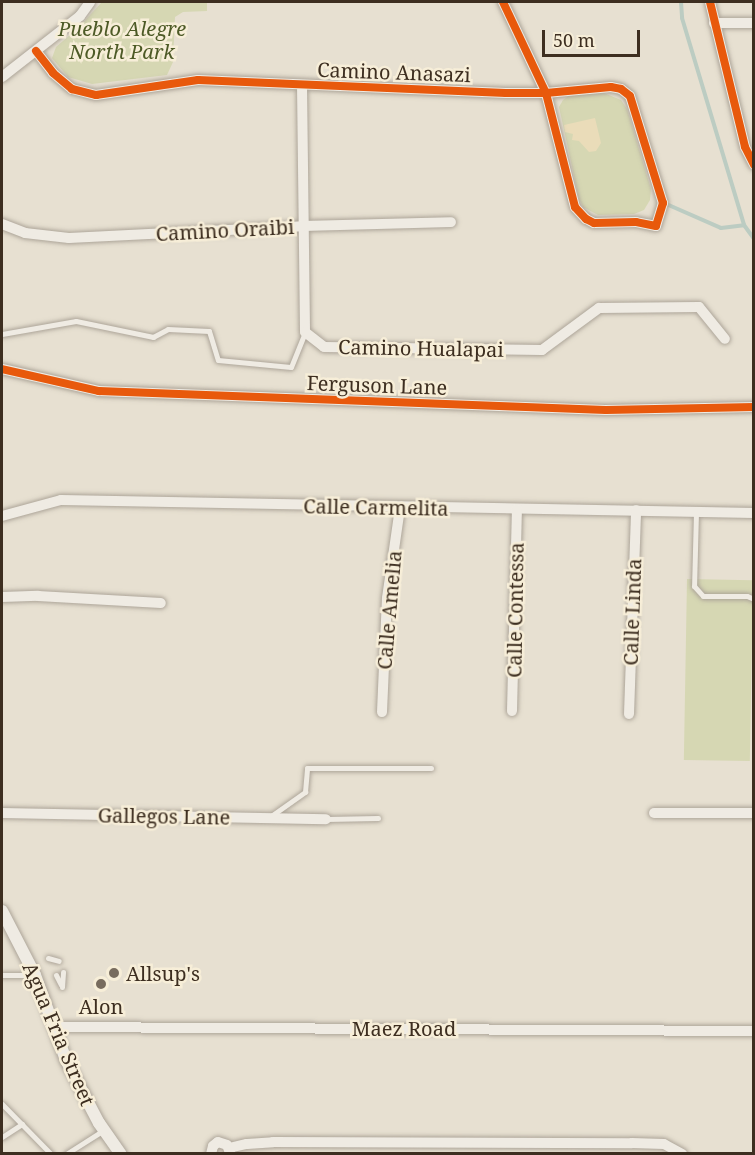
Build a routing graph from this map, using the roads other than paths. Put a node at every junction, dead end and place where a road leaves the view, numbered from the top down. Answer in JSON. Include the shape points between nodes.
{"nodes":[{"id":1,"x":90,"y":2,"type":"edge"},
{"id":2,"x":503,"y":2,"type":"edge"},
{"id":3,"x":710,"y":2,"type":"edge"},
{"id":4,"x":714,"y":23,"type":"junction"},
{"id":5,"x":753,"y":23,"type":"edge"},
{"id":6,"x":36,"y":51,"type":"junction"},
{"id":7,"x":2,"y":77,"type":"edge"},
{"id":8,"x":302,"y":85,"type":"junction"},
{"id":9,"x":546,"y":93,"type":"junction"},
{"id":10,"x":753,"y":165,"type":"edge"},
{"id":11,"x":451,"y":222,"type":"dead end"},
{"id":12,"x":2,"y":224,"type":"edge"},
{"id":13,"x":303,"y":226,"type":"junction"},
{"id":14,"x":305,"y":332,"type":"junction"},
{"id":15,"x":2,"y":334,"type":"edge"},
{"id":16,"x":725,"y":339,"type":"dead end"},
{"id":17,"x":2,"y":369,"type":"edge"},
{"id":18,"x":753,"y":407,"type":"edge"},
{"id":19,"x":400,"y":508,"type":"junction"},
{"id":20,"x":517,"y":509,"type":"junction"},
{"id":21,"x":636,"y":510,"type":"junction"},
{"id":22,"x":696,"y":512,"type":"junction"},
{"id":23,"x":753,"y":513,"type":"edge"},
{"id":24,"x":2,"y":516,"type":"edge"},
{"id":25,"x":2,"y":597,"type":"edge"},
{"id":26,"x":753,"y":599,"type":"edge"},
{"id":27,"x":161,"y":603,"type":"dead end"},
{"id":28,"x":512,"y":711,"type":"dead end"},
{"id":29,"x":381,"y":712,"type":"dead end"},
{"id":30,"x":629,"y":714,"type":"dead end"},
{"id":31,"x":431,"y":768,"type":"dead end"},
{"id":32,"x":2,"y":813,"type":"edge"},
{"id":33,"x":654,"y":813,"type":"dead end"},
{"id":34,"x":753,"y":813,"type":"edge"},
{"id":35,"x":378,"y":818,"type":"dead end"},
{"id":36,"x":267,"y":819,"type":"junction"},
{"id":37,"x":326,"y":819,"type":"joint"},
{"id":38,"x":2,"y":911,"type":"edge"},
{"id":39,"x":59,"y":961,"type":"dead end"},
{"id":40,"x":52,"y":964,"type":"dead end"},
{"id":41,"x":63,"y":972,"type":"dead end"},
{"id":42,"x":2,"y":975,"type":"edge"},
{"id":43,"x":35,"y":975,"type":"junction"},
{"id":44,"x":56,"y":975,"type":"dead end"},
{"id":45,"x":54,"y":1027,"type":"junction"},
{"id":46,"x":753,"y":1031,"type":"edge"},
{"id":47,"x":2,"y":1104,"type":"edge"},
{"id":48,"x":22,"y":1124,"type":"junction"},
{"id":49,"x":104,"y":1130,"type":"junction"},
{"id":50,"x":2,"y":1137,"type":"edge"},
{"id":51,"x":230,"y":1151,"type":"edge"},
{"id":52,"x":208,"y":1152,"type":"edge"},
{"id":53,"x":51,"y":1154,"type":"edge"},
{"id":54,"x":66,"y":1154,"type":"edge"},
{"id":55,"x":121,"y":1154,"type":"edge"},
{"id":56,"x":682,"y":1154,"type":"edge"}],
"edges":[{"from":1,"to":6,"type":"street","via":[[80,16]]},
{"from":2,"to":9,"type":"street"},
{"from":3,"to":4,"type":"street"},
{"from":4,"to":5,"type":"street"},
{"from":4,"to":10,"type":"street"},
{"from":6,"to":7,"type":"street"},
{"from":6,"to":8,"type":"street","name":"Camino Anasazi","via":[[72,89],[96,95],[198,80]]},
{"from":8,"to":9,"type":"street","name":"Camino Anasazi"},
{"from":8,"to":13,"type":"street"},
{"from":9,"to":9,"type":"street","name":"Camino Anasazi","via":[[575,207],[594,223],[636,222],[656,226],[663,203],[630,96],[611,87]]},
{"from":11,"to":13,"type":"street","name":"Camino Oraibi"},
{"from":12,"to":13,"type":"street","name":"Camino Oraibi","via":[[25,233],[69,238]]},
{"from":13,"to":14,"type":"street"},
{"from":14,"to":15,"type":"lane","via":[[291,367],[218,360],[209,331],[168,329],[153,337],[76,321]]},
{"from":14,"to":16,"type":"street","name":"Camino Hualapai","via":[[324,347],[542,350],[599,308],[699,307]]},
{"from":17,"to":18,"type":"street","name":"Ferguson Lane","via":[[99,391],[606,410]]},
{"from":19,"to":20,"type":"street","name":"Calle Carmelita"},
{"from":19,"to":24,"type":"street","name":"Calle Carmelita","via":[[61,500]]},
{"from":19,"to":29,"type":"street","name":"Calle Amelia","via":[[387,598]]},
{"from":20,"to":21,"type":"street","name":"Calle Carmelita"},
{"from":20,"to":28,"type":"street","name":"Calle Contessa"},
{"from":21,"to":22,"type":"street","name":"Calle Carmelita"},
{"from":21,"to":30,"type":"street","name":"Calle Linda"},
{"from":22,"to":23,"type":"street","name":"Calle Carmelita"},
{"from":22,"to":26,"type":"lane","via":[[694,586],[703,596]]},
{"from":25,"to":27,"type":"street"},
{"from":31,"to":36,"type":"lane","via":[[307,768],[305,792]]},
{"from":32,"to":36,"type":"street","name":"Gallegos Lane"},
{"from":33,"to":34,"type":"street"},
{"from":35,"to":37,"type":"lane"},
{"from":36,"to":37,"type":"street","name":"Gallegos Lane"},
{"from":38,"to":43,"type":"street","name":"Agua Fria Street"},
{"from":39,"to":40,"type":"lane","via":[[48,957]]},
{"from":41,"to":44,"type":"lane","via":[[62,987]]},
{"from":42,"to":43,"type":"lane"},
{"from":43,"to":45,"type":"street","name":"Agua Fria Street"},
{"from":45,"to":46,"type":"street","name":"Maez Road"},
{"from":45,"to":49,"type":"street","name":"Agua Fria Street","via":[[66,1060]]},
{"from":47,"to":48,"type":"lane"},
{"from":48,"to":50,"type":"lane"},
{"from":48,"to":53,"type":"lane"},
{"from":49,"to":54,"type":"lane"},
{"from":49,"to":55,"type":"street","name":"Agua Fria Street"},
{"from":51,"to":52,"type":"street","via":[[221,1142]]},
{"from":51,"to":56,"type":"street","via":[[247,1143],[273,1142],[632,1143],[664,1144]]}]}
